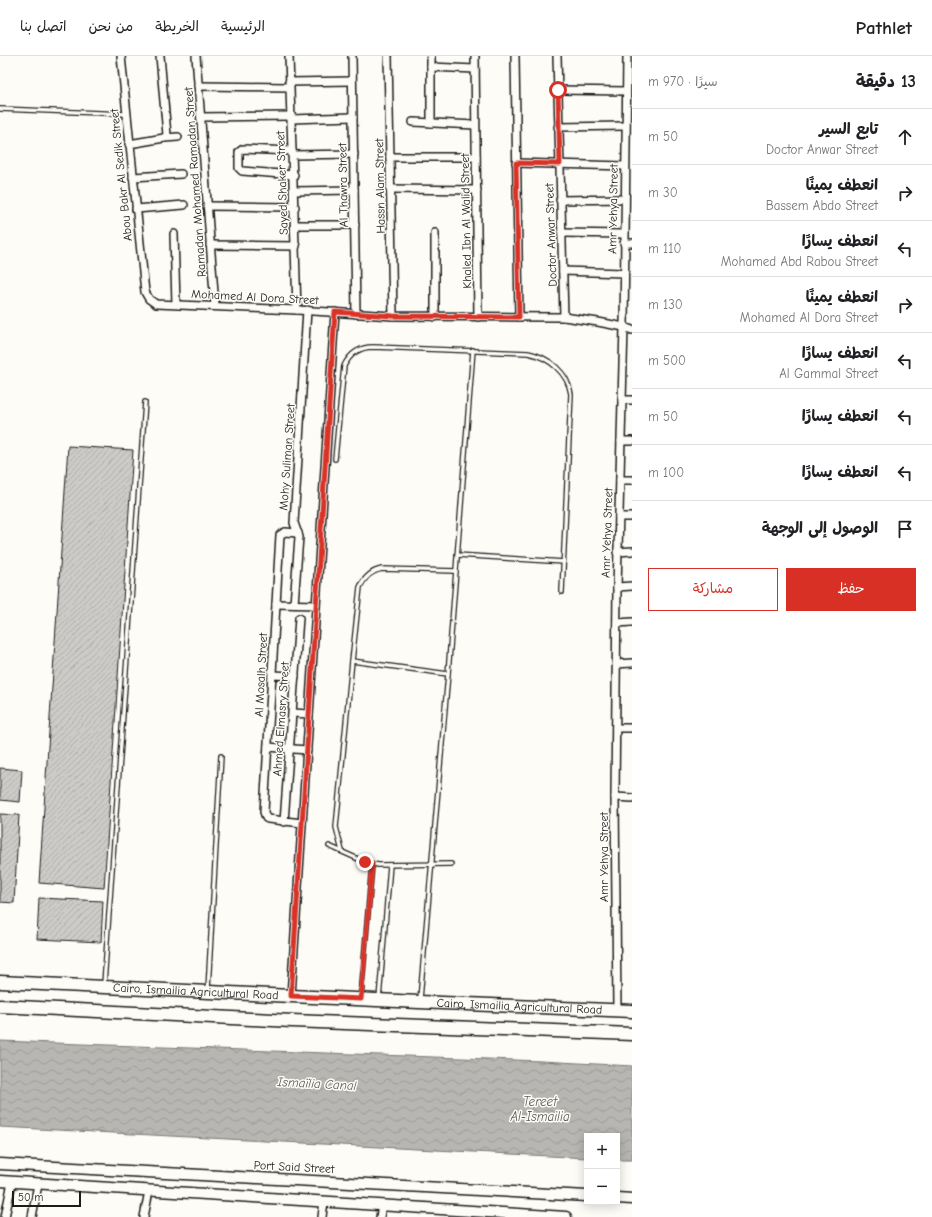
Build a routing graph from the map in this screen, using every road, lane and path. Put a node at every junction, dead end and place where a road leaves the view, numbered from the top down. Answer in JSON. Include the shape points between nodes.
{"nodes":[{"id":1,"x":121,"y":56,"type":"edge"},
{"id":2,"x":160,"y":56,"type":"edge"},
{"id":3,"x":196,"y":56,"type":"edge"},
{"id":4,"x":289,"y":56,"type":"edge"},
{"id":5,"x":352,"y":56,"type":"edge"},
{"id":6,"x":388,"y":56,"type":"edge"},
{"id":7,"x":431,"y":56,"type":"edge"},
{"id":8,"x":475,"y":56,"type":"edge"},
{"id":9,"x":515,"y":56,"type":"edge"},
{"id":10,"x":557,"y":56,"type":"edge"},
{"id":11,"x":627,"y":56,"type":"edge"},
{"id":12,"x":431,"y":67,"type":"junction"},
{"id":13,"x":475,"y":70,"type":"junction"},
{"id":14,"x":352,"y":81,"type":"junction"},
{"id":15,"x":289,"y":84,"type":"junction"},
{"id":16,"x":198,"y":86,"type":"junction"},
{"id":17,"x":558,"y":90,"type":"junction"},
{"id":18,"x":628,"y":90,"type":"edge"},
{"id":19,"x":0,"y":109,"type":"edge"},
{"id":20,"x":126,"y":114,"type":"junction"},
{"id":21,"x":200,"y":117,"type":"junction"},
{"id":22,"x":291,"y":118,"type":"junction"},
{"id":23,"x":353,"y":118,"type":"junction"},
{"id":24,"x":413,"y":122,"type":"dead end"},
{"id":25,"x":431,"y":123,"type":"junction"},
{"id":26,"x":627,"y":123,"type":"edge"},
{"id":27,"x":475,"y":125,"type":"junction"},
{"id":28,"x":558,"y":127,"type":"junction"},
{"id":29,"x":178,"y":137,"type":"dead end"},
{"id":30,"x":164,"y":138,"type":"junction"},
{"id":31,"x":129,"y":144,"type":"junction"},
{"id":32,"x":293,"y":153,"type":"junction"},
{"id":33,"x":354,"y":154,"type":"junction"},
{"id":34,"x":390,"y":157,"type":"junction"},
{"id":35,"x":476,"y":157,"type":"junction"},
{"id":36,"x":516,"y":163,"type":"junction"},
{"id":37,"x":560,"y":164,"type":"junction"},
{"id":38,"x":627,"y":164,"type":"edge"},
{"id":39,"x":181,"y":174,"type":"dead end"},
{"id":40,"x":294,"y":175,"type":"junction"},
{"id":41,"x":133,"y":177,"type":"junction"},
{"id":42,"x":390,"y":189,"type":"junction"},
{"id":43,"x":354,"y":190,"type":"junction"},
{"id":44,"x":477,"y":190,"type":"junction"},
{"id":45,"x":294,"y":191,"type":"junction"},
{"id":46,"x":560,"y":200,"type":"junction"},
{"id":47,"x":627,"y":201,"type":"edge"},
{"id":48,"x":184,"y":205,"type":"dead end"},
{"id":49,"x":207,"y":206,"type":"junction"},
{"id":50,"x":295,"y":207,"type":"junction"},
{"id":51,"x":136,"y":209,"type":"junction"},
{"id":52,"x":295,"y":225,"type":"junction"},
{"id":53,"x":355,"y":225,"type":"junction"},
{"id":54,"x":435,"y":233,"type":"dead end"},
{"id":55,"x":562,"y":233,"type":"junction"},
{"id":56,"x":174,"y":234,"type":"dead end"},
{"id":57,"x":624,"y":234,"type":"junction"},
{"id":58,"x":624,"y":243,"type":"junction"},
{"id":59,"x":632,"y":243,"type":"edge"},
{"id":60,"x":210,"y":245,"type":"junction"},
{"id":61,"x":296,"y":246,"type":"junction"},
{"id":62,"x":563,"y":271,"type":"junction"},
{"id":63,"x":623,"y":273,"type":"junction"},
{"id":64,"x":145,"y":292,"type":"joint"},
{"id":65,"x":176,"y":304,"type":"junction"},
{"id":66,"x":215,"y":306,"type":"junction"},
{"id":67,"x":297,"y":310,"type":"junction"},
{"id":68,"x":307,"y":310,"type":"junction"},
{"id":69,"x":335,"y":312,"type":"junction"},
{"id":70,"x":356,"y":314,"type":"junction"},
{"id":71,"x":393,"y":316,"type":"junction"},
{"id":72,"x":435,"y":317,"type":"junction"},
{"id":73,"x":478,"y":317,"type":"junction"},
{"id":74,"x":519,"y":317,"type":"junction"},
{"id":75,"x":564,"y":317,"type":"junction"},
{"id":76,"x":624,"y":327,"type":"junction"},
{"id":77,"x":632,"y":330,"type":"edge"},
{"id":78,"x":473,"y":350,"type":"junction"},
{"id":79,"x":622,"y":400,"type":"junction"},
{"id":80,"x":632,"y":400,"type":"edge"},
{"id":81,"x":145,"y":402,"type":"dead end"},
{"id":82,"x":621,"y":441,"type":"junction"},
{"id":83,"x":632,"y":442,"type":"edge"},
{"id":84,"x":335,"y":459,"type":"dead end"},
{"id":85,"x":620,"y":480,"type":"junction"},
{"id":86,"x":632,"y":480,"type":"edge"},
{"id":87,"x":619,"y":517,"type":"junction"},
{"id":88,"x":632,"y":517,"type":"edge"},
{"id":89,"x":298,"y":533,"type":"junction"},
{"id":90,"x":632,"y":551,"type":"edge"},
{"id":91,"x":617,"y":552,"type":"junction"},
{"id":92,"x":457,"y":555,"type":"junction"},
{"id":93,"x":564,"y":562,"type":"junction"},
{"id":94,"x":456,"y":571,"type":"junction"},
{"id":95,"x":616,"y":586,"type":"junction"},
{"id":96,"x":632,"y":586,"type":"edge"},
{"id":97,"x":562,"y":592,"type":"dead end"},
{"id":98,"x":276,"y":604,"type":"junction"},
{"id":99,"x":294,"y":604,"type":"junction"},
{"id":100,"x":316,"y":605,"type":"junction"},
{"id":101,"x":299,"y":618,"type":"dead end"},
{"id":102,"x":632,"y":622,"type":"edge"},
{"id":103,"x":617,"y":623,"type":"junction"},
{"id":104,"x":352,"y":661,"type":"junction"},
{"id":105,"x":632,"y":663,"type":"edge"},
{"id":106,"x":616,"y":664,"type":"junction"},
{"id":107,"x":448,"y":674,"type":"junction"},
{"id":108,"x":272,"y":675,"type":"junction"},
{"id":109,"x":295,"y":676,"type":"junction"},
{"id":110,"x":292,"y":713,"type":"junction"},
{"id":111,"x":309,"y":714,"type":"junction"},
{"id":112,"x":616,"y":728,"type":"junction"},
{"id":113,"x":632,"y":728,"type":"edge"},
{"id":114,"x":268,"y":747,"type":"junction"},
{"id":115,"x":290,"y":749,"type":"junction"},
{"id":116,"x":307,"y":750,"type":"junction"},
{"id":117,"x":221,"y":756,"type":"dead end"},
{"id":118,"x":615,"y":797,"type":"junction"},
{"id":119,"x":632,"y":798,"type":"edge"},
{"id":120,"x":284,"y":822,"type":"junction"},
{"id":121,"x":302,"y":823,"type":"junction"},
{"id":122,"x":328,"y":846,"type":"dead end"},
{"id":123,"x":342,"y":851,"type":"junction"},
{"id":124,"x":372,"y":864,"type":"junction"},
{"id":125,"x":432,"y":864,"type":"junction"},
{"id":126,"x":452,"y":864,"type":"dead end"},
{"id":127,"x":390,"y":865,"type":"junction"},
{"id":128,"x":0,"y":982,"type":"edge"},
{"id":129,"x":104,"y":987,"type":"junction"},
{"id":130,"x":208,"y":992,"type":"junction"},
{"id":131,"x":291,"y":996,"type":"junction"},
{"id":132,"x":361,"y":999,"type":"junction"},
{"id":133,"x":378,"y":1000,"type":"junction"},
{"id":134,"x":419,"y":1002,"type":"junction"},
{"id":135,"x":0,"y":1006,"type":"edge"},
{"id":136,"x":617,"y":1010,"type":"junction"},
{"id":137,"x":632,"y":1011,"type":"edge"},
{"id":138,"x":632,"y":1034,"type":"edge"},
{"id":139,"x":0,"y":1164,"type":"edge"},
{"id":140,"x":0,"y":1181,"type":"edge"},
{"id":141,"x":12,"y":1182,"type":"junction"},
{"id":142,"x":38,"y":1184,"type":"junction"},
{"id":143,"x":149,"y":1191,"type":"junction"},
{"id":144,"x":584,"y":1196,"type":"edge"},
{"id":145,"x":620,"y":1198,"type":"edge"},
{"id":146,"x":632,"y":1199,"type":"edge"},
{"id":147,"x":324,"y":1201,"type":"junction"},
{"id":148,"x":382,"y":1205,"type":"junction"},
{"id":149,"x":5,"y":1217,"type":"edge"},
{"id":150,"x":32,"y":1217,"type":"edge"},
{"id":151,"x":144,"y":1217,"type":"edge"},
{"id":152,"x":322,"y":1217,"type":"edge"},
{"id":153,"x":380,"y":1217,"type":"edge"},
{"id":154,"x":566,"y":1217,"type":"edge"}],
"edges":[{"from":1,"to":20,"type":"street","name":"Abou Bakr Al Sedik Street"},
{"from":2,"to":30,"type":"street","via":[[167,133]]},
{"from":3,"to":16,"type":"street","name":"Ramadan Mohamed Ramadan Street"},
{"from":4,"to":15,"type":"street","name":"Sayed Shaker Street"},
{"from":5,"to":14,"type":"street","name":"Al Thawra Street"},
{"from":6,"to":34,"type":"street","name":"Hassn Alam Street"},
{"from":7,"to":12,"type":"street"},
{"from":8,"to":13,"type":"street","name":"Khaled Ibn Al Walid Street"},
{"from":9,"to":36,"type":"street"},
{"from":10,"to":17,"type":"street","name":"Doctor Anwar Street"},
{"from":11,"to":18,"type":"street","name":"Amr Yehya Street"},
{"from":12,"to":13,"type":"street"},
{"from":12,"to":25,"type":"street"},
{"from":13,"to":27,"type":"street","name":"Khaled Ibn Al Walid Street"},
{"from":14,"to":15,"type":"street"},
{"from":14,"to":23,"type":"street","name":"Al Thawra Street"},
{"from":15,"to":16,"type":"street"},
{"from":15,"to":22,"type":"street","name":"Sayed Shaker Street"},
{"from":16,"to":21,"type":"street","name":"Ramadan Mohamed Ramadan Street"},
{"from":17,"to":18,"type":"street"},
{"from":17,"to":28,"type":"street","name":"Doctor Anwar Street"},
{"from":18,"to":26,"type":"street","name":"Amr Yehya Street"},
{"from":19,"to":20,"type":"lane"},
{"from":20,"to":31,"type":"street","name":"Abou Bakr Al Sedik Street"},
{"from":21,"to":22,"type":"street"},
{"from":21,"to":49,"type":"street","name":"Ramadan Mohamed Ramadan Street"},
{"from":22,"to":23,"type":"street"},
{"from":22,"to":32,"type":"street","name":"Sayed Shaker Street"},
{"from":23,"to":33,"type":"street","name":"Al Thawra Street"},
{"from":24,"to":25,"type":"street"},
{"from":25,"to":27,"type":"street"},
{"from":26,"to":28,"type":"street"},
{"from":26,"to":38,"type":"street","name":"Amr Yehya Street"},
{"from":27,"to":35,"type":"street","name":"Khaled Ibn Al Walid Street"},
{"from":28,"to":37,"type":"street","name":"Doctor Anwar Street"},
{"from":29,"to":30,"type":"street"},
{"from":30,"to":31,"type":"street"},
{"from":31,"to":41,"type":"street","name":"Abou Bakr Al Sedik Street"},
{"from":32,"to":33,"type":"street"},
{"from":32,"to":40,"type":"street","name":"Sayed Shaker Street"},
{"from":32,"to":40,"type":"street","via":[[243,149],[239,152],[239,168],[242,172]]},
{"from":33,"to":43,"type":"street","name":"Al Thawra Street"},
{"from":34,"to":35,"type":"street"},
{"from":34,"to":42,"type":"street","name":"Hassn Alam Street"},
{"from":35,"to":44,"type":"street","name":"Khaled Ibn Al Walid Street"},
{"from":36,"to":37,"type":"street"},
{"from":36,"to":74,"type":"street"},
{"from":37,"to":38,"type":"street"},
{"from":37,"to":46,"type":"street","name":"Doctor Anwar Street"},
{"from":38,"to":47,"type":"street","name":"Amr Yehya Street"},
{"from":39,"to":41,"type":"street"},
{"from":40,"to":45,"type":"street","name":"Sayed Shaker Street"},
{"from":41,"to":51,"type":"street","name":"Abou Bakr Al Sedik Street"},
{"from":42,"to":44,"type":"street"},
{"from":42,"to":71,"type":"street","name":"Hassn Alam Street"},
{"from":43,"to":45,"type":"street"},
{"from":43,"to":53,"type":"street","name":"Al Thawra Street"},
{"from":44,"to":73,"type":"street","name":"Khaled Ibn Al Walid Street"},
{"from":45,"to":50,"type":"street","name":"Sayed Shaker Street"},
{"from":46,"to":47,"type":"street"},
{"from":46,"to":55,"type":"street","name":"Doctor Anwar Street"},
{"from":47,"to":57,"type":"street","name":"Amr Yehya Street"},
{"from":48,"to":51,"type":"street"},
{"from":49,"to":50,"type":"street"},
{"from":49,"to":60,"type":"street","name":"Ramadan Mohamed Ramadan Street"},
{"from":50,"to":52,"type":"street","name":"Sayed Shaker Street"},
{"from":51,"to":64,"type":"street","name":"Abou Bakr Al Sedik Street"},
{"from":52,"to":53,"type":"street"},
{"from":52,"to":61,"type":"street","name":"Sayed Shaker Street"},
{"from":53,"to":70,"type":"street","name":"Al Thawra Street"},
{"from":54,"to":72,"type":"street"},
{"from":55,"to":57,"type":"street"},
{"from":55,"to":62,"type":"street","name":"Doctor Anwar Street"},
{"from":56,"to":65,"type":"street"},
{"from":57,"to":58,"type":"street","name":"Amr Yehya Street"},
{"from":58,"to":59,"type":"street"},
{"from":58,"to":63,"type":"street","name":"Amr Yehya Street"},
{"from":60,"to":61,"type":"street"},
{"from":60,"to":66,"type":"street","name":"Ramadan Mohamed Ramadan Street"},
{"from":61,"to":67,"type":"street","name":"Sayed Shaker Street"},
{"from":62,"to":63,"type":"street"},
{"from":62,"to":75,"type":"street","name":"Doctor Anwar Street"},
{"from":63,"to":76,"type":"street","name":"Amr Yehya Street"},
{"from":64,"to":65,"type":"street","name":"Mohamed Al Dora Street","via":[[156,304]]},
{"from":65,"to":66,"type":"street","name":"Mohamed Al Dora Street"},
{"from":66,"to":67,"type":"street","name":"Mohamed Al Dora Street"},
{"from":67,"to":68,"type":"street","name":"Mohamed Al Dora Street"},
{"from":68,"to":69,"type":"street","name":"Mohamed Al Dora Street"},
{"from":68,"to":89,"type":"street","name":"Mohy Suliman Street","via":[[294,523]]},
{"from":69,"to":70,"type":"street","name":"Mohamed Al Dora Street"},
{"from":69,"to":100,"type":"street"},
{"from":70,"to":71,"type":"street","name":"Mohamed Al Dora Street"},
{"from":71,"to":72,"type":"street","name":"Mohamed Al Dora Street"},
{"from":72,"to":73,"type":"street","name":"Mohamed Al Dora Street"},
{"from":73,"to":74,"type":"street","name":"Mohamed Al Dora Street"},
{"from":74,"to":75,"type":"street","name":"Mohamed Al Dora Street"},
{"from":75,"to":76,"type":"street","name":"Mohamed Al Dora Street"},
{"from":76,"to":77,"type":"street","name":"Mohamed Al Dora Street"},
{"from":76,"to":79,"type":"street","name":"Amr Yehya Street"},
{"from":78,"to":84,"type":"lane","via":[[368,347],[354,353],[344,366]]},
{"from":78,"to":92,"type":"lane"},
{"from":78,"to":93,"type":"lane","via":[[528,353],[541,357],[565,376],[569,385],[572,394]]},
{"from":79,"to":80,"type":"street"},
{"from":79,"to":82,"type":"street","name":"Amr Yehya Street"},
{"from":81,"to":129,"type":"lane"},
{"from":82,"to":83,"type":"street"},
{"from":82,"to":85,"type":"street","name":"Amr Yehya Street"},
{"from":85,"to":86,"type":"street"},
{"from":85,"to":87,"type":"street","name":"Amr Yehya Street"},
{"from":87,"to":88,"type":"street"},
{"from":87,"to":91,"type":"street","name":"Amr Yehya Street"},
{"from":89,"to":98,"type":"street","name":"Al Mosalh Street","via":[[285,532],[280,535]]},
{"from":89,"to":99,"type":"street","name":"Mohy Suliman Street"},
{"from":90,"to":91,"type":"street"},
{"from":91,"to":95,"type":"street","name":"Amr Yehya Street"},
{"from":92,"to":93,"type":"lane"},
{"from":92,"to":94,"type":"lane"},
{"from":93,"to":97,"type":"lane"},
{"from":94,"to":104,"type":"lane","via":[[382,569],[369,575],[360,587]]},
{"from":94,"to":107,"type":"lane"},
{"from":95,"to":96,"type":"street"},
{"from":95,"to":103,"type":"street","name":"Amr Yehya Street"},
{"from":98,"to":99,"type":"street"},
{"from":98,"to":108,"type":"street","name":"Al Mosalh Street"},
{"from":99,"to":100,"type":"street"},
{"from":100,"to":111,"type":"street"},
{"from":101,"to":109,"type":"street","name":"Ahmed Elmasry Street"},
{"from":102,"to":103,"type":"street"},
{"from":103,"to":106,"type":"street","name":"Amr Yehya Street"},
{"from":104,"to":107,"type":"lane"},
{"from":104,"to":123,"type":"lane","via":[[336,827]]},
{"from":105,"to":106,"type":"street"},
{"from":106,"to":112,"type":"street","name":"Amr Yehya Street"},
{"from":107,"to":125,"type":"lane"},
{"from":108,"to":109,"type":"street"},
{"from":108,"to":114,"type":"street","name":"Al Mosalh Street"},
{"from":109,"to":110,"type":"street","name":"Ahmed Elmasry Street"},
{"from":110,"to":111,"type":"street"},
{"from":110,"to":115,"type":"street","name":"Ahmed Elmasry Street"},
{"from":111,"to":116,"type":"street"},
{"from":112,"to":113,"type":"street"},
{"from":112,"to":118,"type":"street","name":"Amr Yehya Street"},
{"from":114,"to":115,"type":"street"},
{"from":114,"to":120,"type":"street","name":"Al Mosalh Street","via":[[264,815],[268,819]]},
{"from":115,"to":116,"type":"street"},
{"from":115,"to":120,"type":"street","name":"Ahmed Elmasry Street"},
{"from":116,"to":121,"type":"street"},
{"from":117,"to":130,"type":"lane"},
{"from":118,"to":119,"type":"street"},
{"from":118,"to":136,"type":"street","name":"Amr Yehya Street"},
{"from":120,"to":121,"type":"street"},
{"from":121,"to":131,"type":"street"},
{"from":122,"to":123,"type":"lane"},
{"from":123,"to":124,"type":"lane"},
{"from":124,"to":127,"type":"lane"},
{"from":124,"to":132,"type":"lane"},
{"from":125,"to":126,"type":"lane"},
{"from":125,"to":127,"type":"lane"},
{"from":125,"to":134,"type":"lane"},
{"from":127,"to":133,"type":"lane"},
{"from":128,"to":129,"type":"main road","name":"Cairo, Ismailia Agricultural Road"},
{"from":129,"to":130,"type":"main road","name":"Cairo, Ismailia Agricultural Road"},
{"from":130,"to":131,"type":"main road","name":"Cairo, Ismailia Agricultural Road"},
{"from":131,"to":132,"type":"main road","name":"Cairo, Ismailia Agricultural Road"},
{"from":132,"to":133,"type":"main road","name":"Cairo, Ismailia Agricultural Road"},
{"from":133,"to":134,"type":"main road","name":"Cairo, Ismailia Agricultural Road"},
{"from":134,"to":136,"type":"main road","name":"Cairo, Ismailia Agricultural Road"},
{"from":135,"to":138,"type":"main road","name":"Cairo, Ismailia Agricultural Road"},
{"from":136,"to":137,"type":"main road","name":"Cairo, Ismailia Agricultural Road"},
{"from":139,"to":144,"type":"main road","name":"Port Said Street"},
{"from":140,"to":141,"type":"main road"},
{"from":141,"to":142,"type":"main road"},
{"from":141,"to":149,"type":"street"},
{"from":142,"to":143,"type":"main road"},
{"from":142,"to":150,"type":"street"},
{"from":143,"to":147,"type":"main road"},
{"from":143,"to":151,"type":"street"},
{"from":145,"to":146,"type":"main road"},
{"from":147,"to":148,"type":"main road"},
{"from":147,"to":152,"type":"street"},
{"from":148,"to":153,"type":"street"},
{"from":148,"to":154,"type":"main road"}]}
